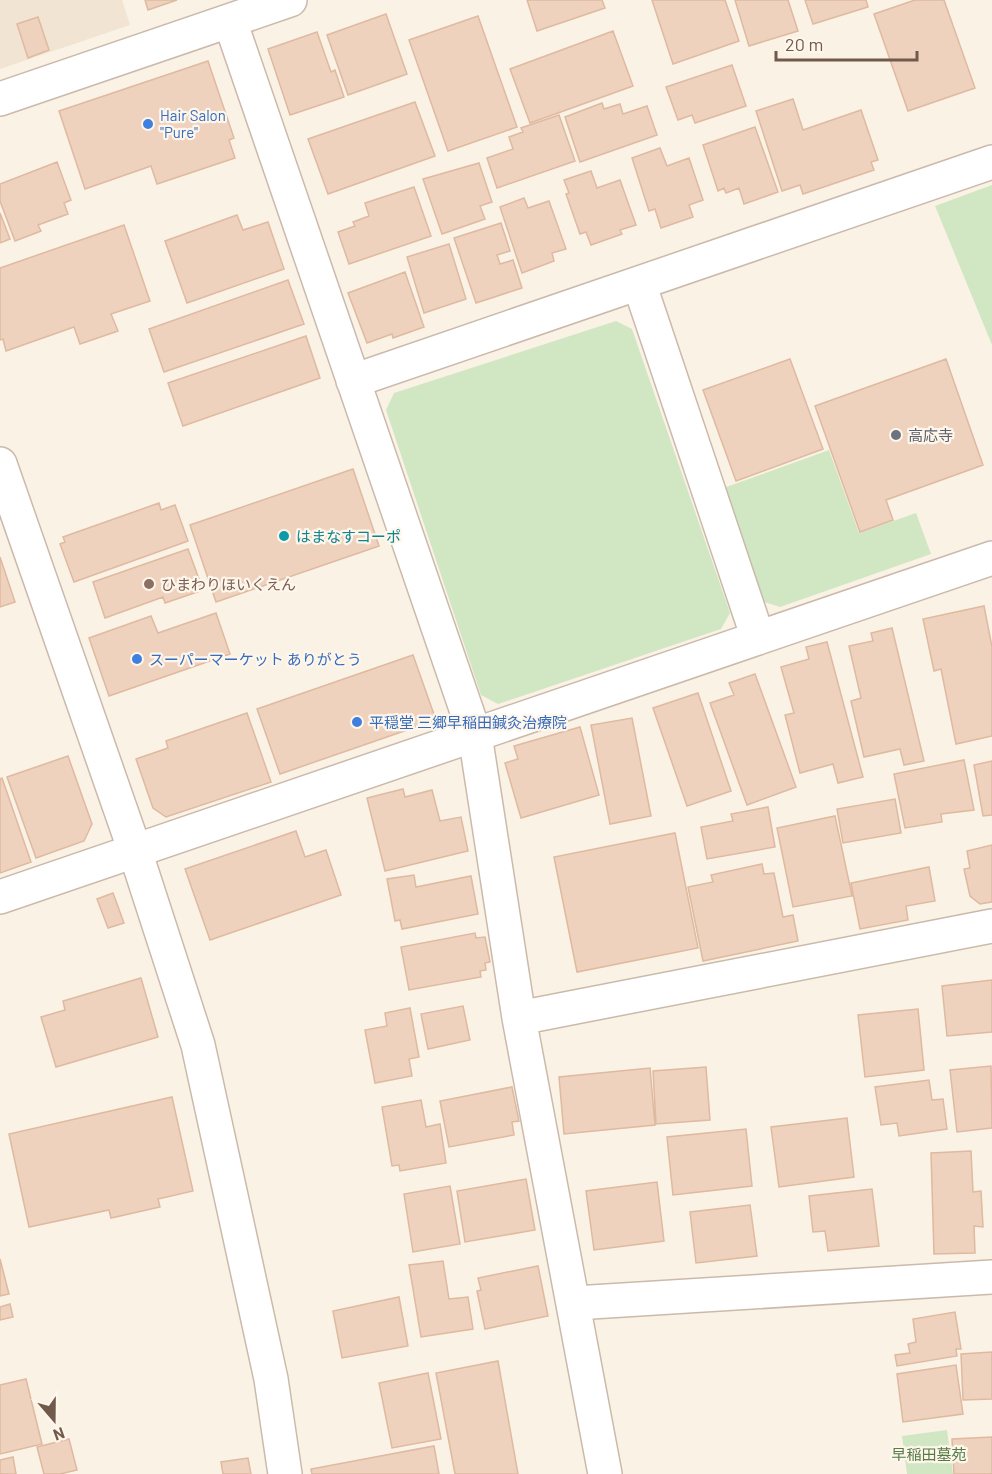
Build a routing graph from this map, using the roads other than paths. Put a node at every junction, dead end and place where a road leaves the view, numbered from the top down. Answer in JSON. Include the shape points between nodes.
{"nodes":[{"id":1,"x":290,"y":0,"type":"edge"},
{"id":2,"x":231,"y":21,"type":"junction"},
{"id":3,"x":0,"y":99,"type":"edge"},
{"id":4,"x":992,"y":162,"type":"edge"},
{"id":5,"x":639,"y":283,"type":"junction"},
{"id":6,"x":353,"y":381,"type":"junction"},
{"id":7,"x":0,"y":464,"type":"edge"},
{"id":8,"x":992,"y":558,"type":"edge"},
{"id":9,"x":758,"y":638,"type":"junction"},
{"id":10,"x":475,"y":735,"type":"junction"},
{"id":11,"x":135,"y":851,"type":"junction"},
{"id":12,"x":0,"y":897,"type":"edge"},
{"id":13,"x":992,"y":926,"type":"edge"},
{"id":14,"x":519,"y":1018,"type":"junction"},
{"id":15,"x":992,"y":1277,"type":"edge"},
{"id":16,"x":575,"y":1303,"type":"junction"},
{"id":17,"x":285,"y":1474,"type":"edge"},
{"id":18,"x":605,"y":1474,"type":"edge"}],
"edges":[{"from":1,"to":2,"type":"street"},
{"from":2,"to":3,"type":"street"},
{"from":2,"to":6,"type":"street"},
{"from":4,"to":5,"type":"street"},
{"from":5,"to":6,"type":"street"},
{"from":5,"to":9,"type":"street"},
{"from":6,"to":10,"type":"street"},
{"from":7,"to":11,"type":"street"},
{"from":8,"to":9,"type":"street"},
{"from":9,"to":10,"type":"street"},
{"from":10,"to":11,"type":"street"},
{"from":10,"to":14,"type":"street"},
{"from":11,"to":12,"type":"street"},
{"from":11,"to":17,"type":"street","via":[[198,1045],[271,1379]]},
{"from":13,"to":14,"type":"street"},
{"from":14,"to":16,"type":"street"},
{"from":15,"to":16,"type":"street"},
{"from":16,"to":18,"type":"street"}]}
